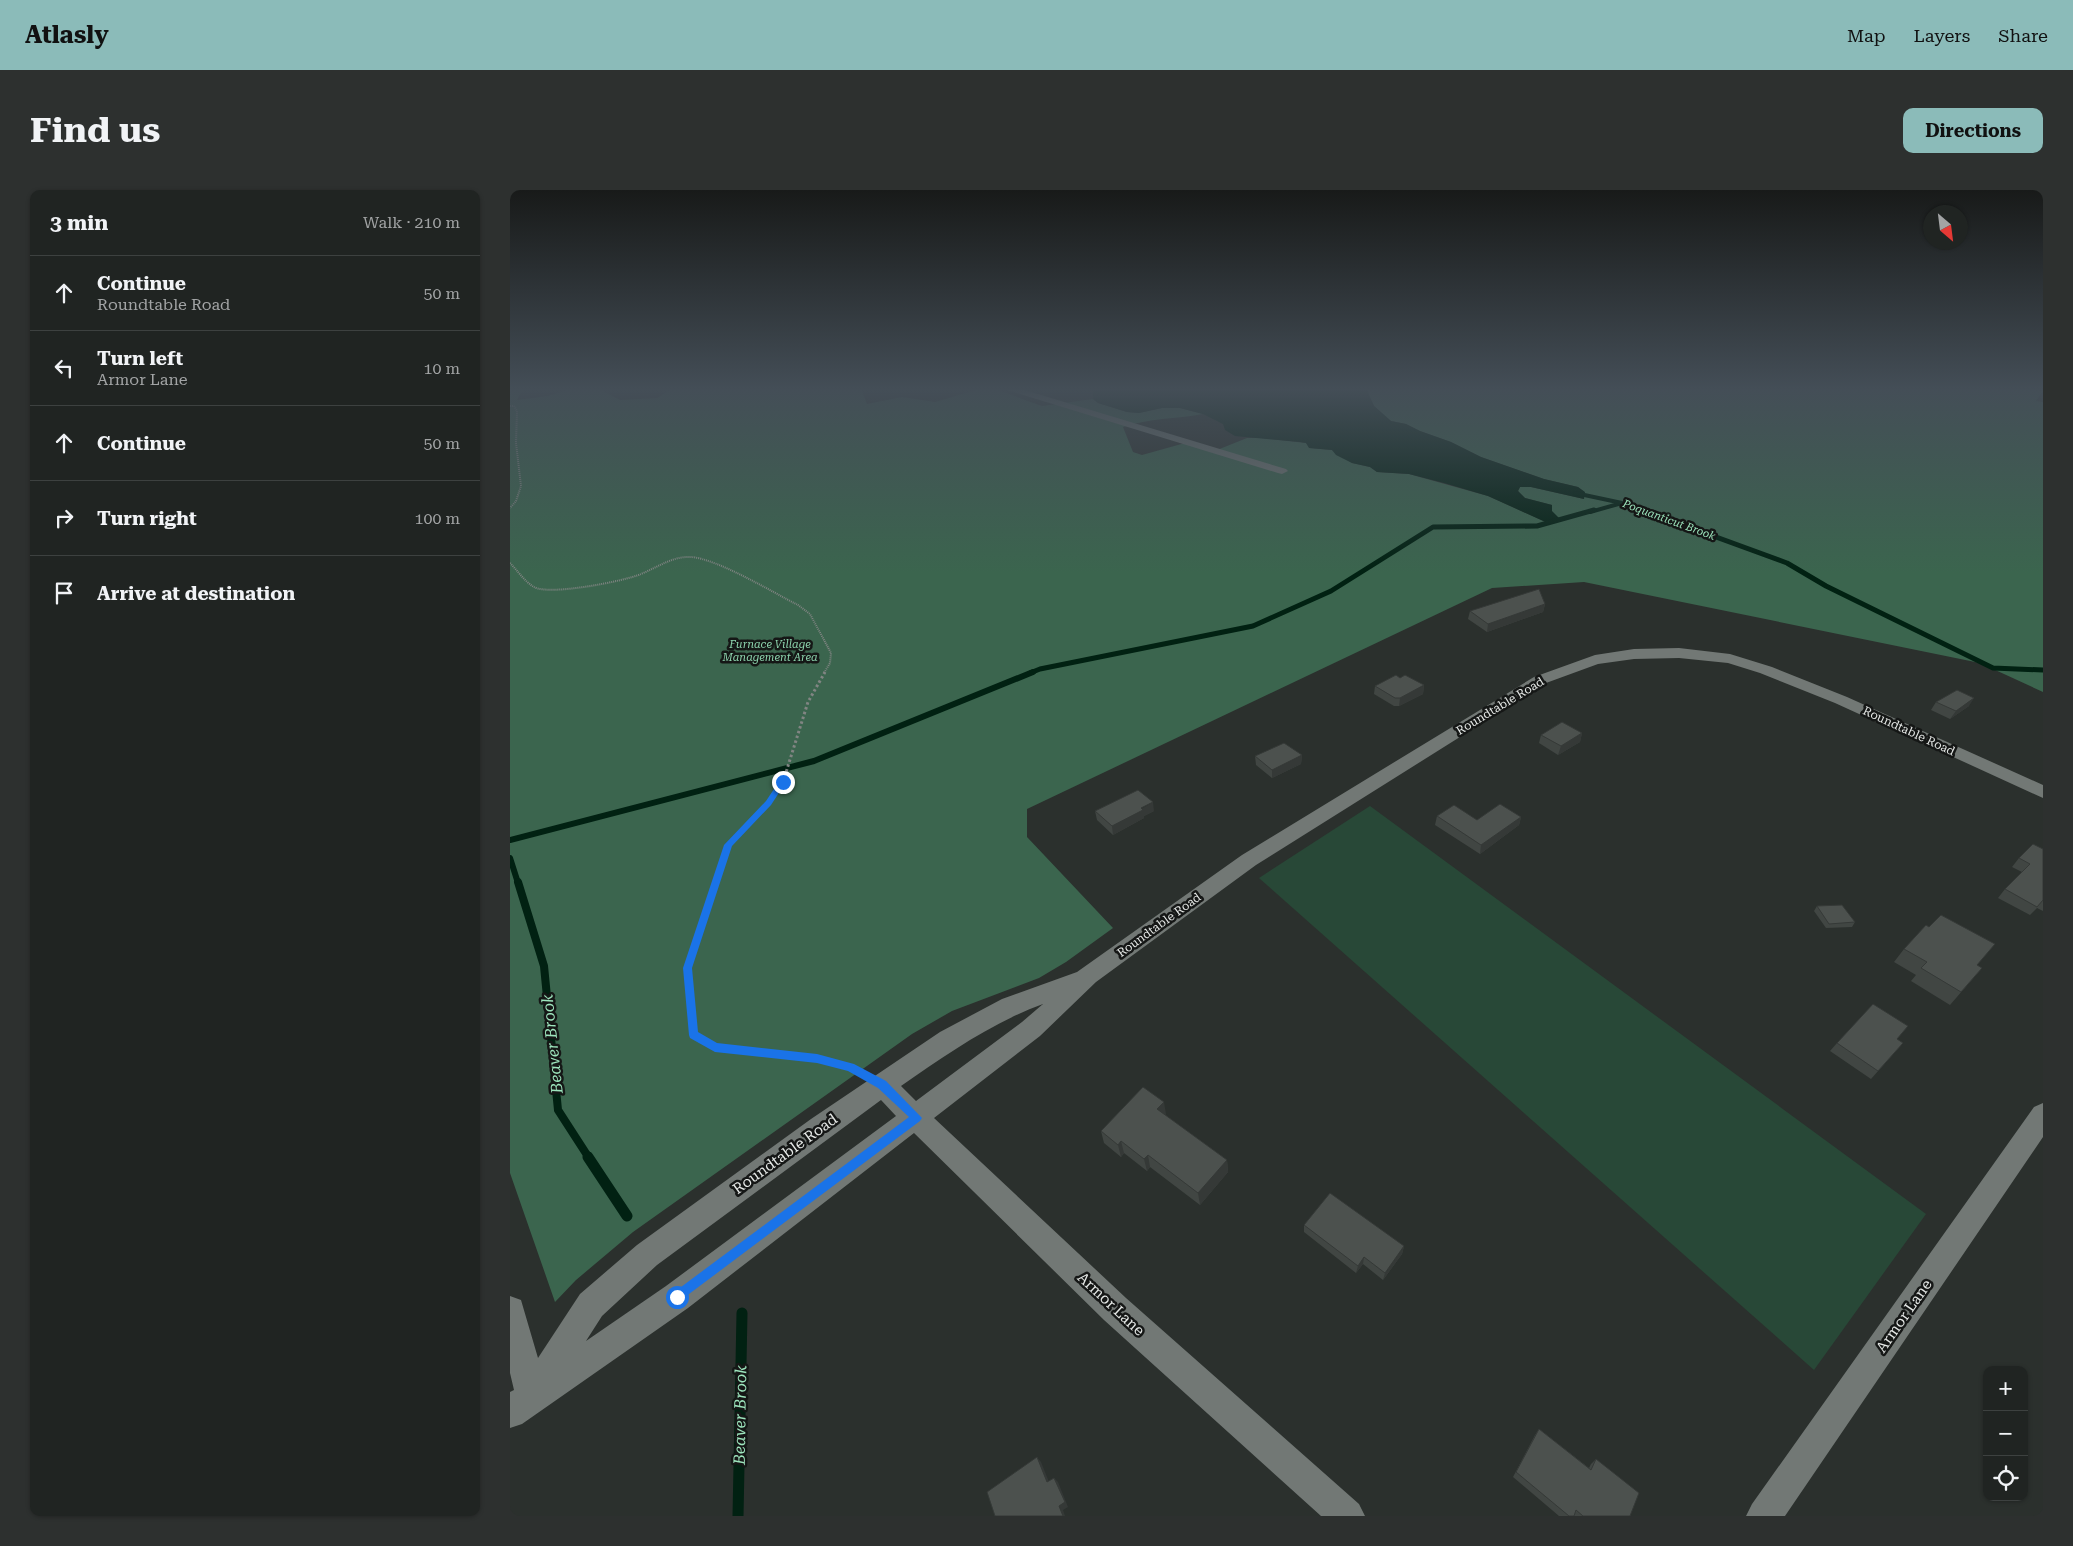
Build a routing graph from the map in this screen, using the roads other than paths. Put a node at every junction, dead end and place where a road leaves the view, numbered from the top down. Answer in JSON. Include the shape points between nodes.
{"nodes":[{"id":1,"x":1213,"y":450,"type":"edge"},
{"id":2,"x":1282,"y":471,"type":"dead end"},
{"id":3,"x":2043,"y":792,"type":"edge"},
{"id":4,"x":1088,"y":976,"type":"junction"},
{"id":5,"x":882,"y":1085,"type":"junction"},
{"id":6,"x":2043,"y":1115,"type":"edge"},
{"id":7,"x":916,"y":1118,"type":"junction"},
{"id":8,"x":510,"y":1311,"type":"edge"},
{"id":9,"x":521,"y":1404,"type":"edge"},
{"id":10,"x":1347,"y":1516,"type":"edge"},
{"id":11,"x":1764,"y":1516,"type":"edge"}],
"edges":[{"from":1,"to":2,"type":"street"},
{"from":3,"to":4,"type":"street","name":"Roundtable Road","via":[[1841,700],[1766,670],[1730,659],[1679,653],[1614,656],[1540,680],[1249,860]]},
{"from":4,"to":5,"type":"street","name":"Roundtable Road","via":[[979,1021]]},
{"from":4,"to":7,"type":"street","name":"Roundtable Road","via":[[1032,1029]]},
{"from":5,"to":7,"type":"street","name":"Armor Lane"},
{"from":5,"to":9,"type":"street","name":"Roundtable Road","via":[[647,1255],[591,1305]]},
{"from":6,"to":11,"type":"street","name":"Armor Lane"},
{"from":7,"to":9,"type":"street","name":"Roundtable Road","via":[[677,1297]]},
{"from":7,"to":10,"type":"street","name":"Armor Lane","via":[[1115,1309]]},
{"from":8,"to":9,"type":"street"}]}
